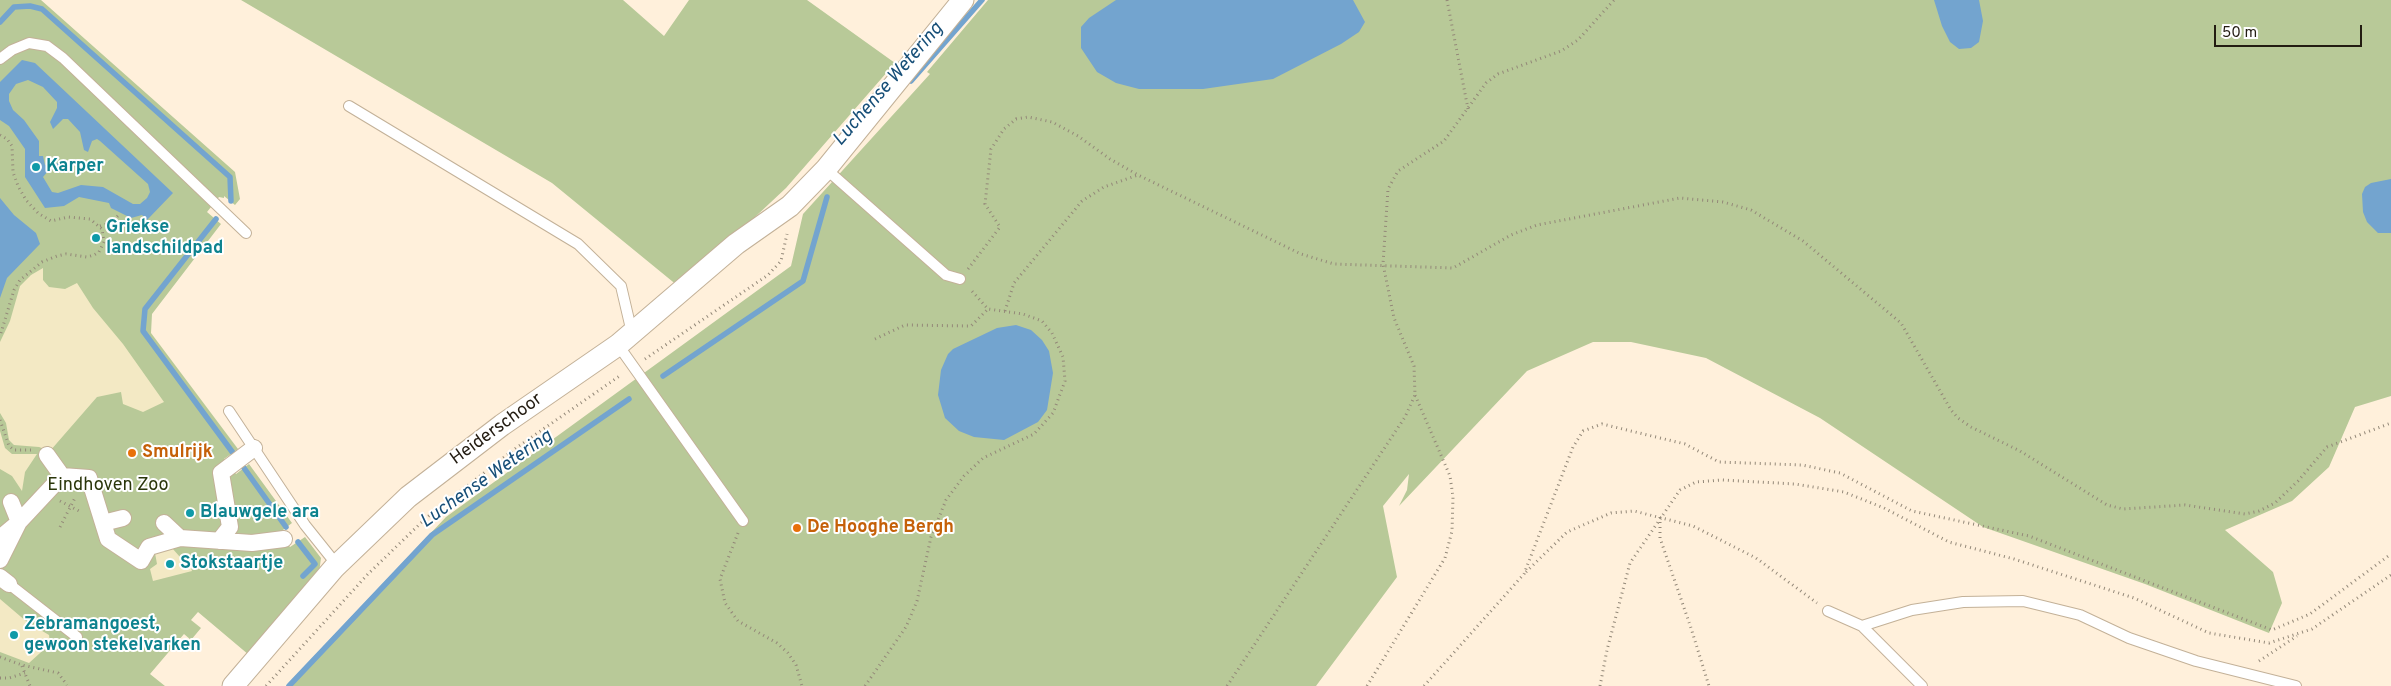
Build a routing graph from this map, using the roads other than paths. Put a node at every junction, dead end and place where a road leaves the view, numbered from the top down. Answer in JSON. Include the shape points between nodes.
{"nodes":[{"id":1,"x":963,"y":0,"type":"edge"},
{"id":2,"x":0,"y":59,"type":"edge"},
{"id":3,"x":349,"y":106,"type":"dead end"},
{"id":4,"x":826,"y":169,"type":"junction"},
{"id":5,"x":246,"y":233,"type":"dead end"},
{"id":6,"x":960,"y":279,"type":"road end"},
{"id":7,"x":625,"y":339,"type":"junction"},
{"id":8,"x":229,"y":411,"type":"dead end"},
{"id":9,"x":254,"y":448,"type":"junction"},
{"id":10,"x":47,"y":455,"type":"road end"},
{"id":11,"x":62,"y":476,"type":"junction"},
{"id":12,"x":11,"y":502,"type":"dead end"},
{"id":13,"x":123,"y":518,"type":"dead end"},
{"id":14,"x":743,"y":521,"type":"road end"},
{"id":15,"x":19,"y":522,"type":"junction"},
{"id":16,"x":103,"y":523,"type":"junction"},
{"id":17,"x":164,"y":523,"type":"dead end"},
{"id":18,"x":0,"y":538,"type":"edge"},
{"id":19,"x":180,"y":538,"type":"junction"},
{"id":20,"x":284,"y":539,"type":"dead end"},
{"id":21,"x":219,"y":541,"type":"junction"},
{"id":22,"x":0,"y":560,"type":"edge"},
{"id":23,"x":337,"y":565,"type":"junction"},
{"id":24,"x":5,"y":580,"type":"edge"},
{"id":25,"x":1828,"y":611,"type":"road end"},
{"id":26,"x":1862,"y":626,"type":"junction"},
{"id":27,"x":77,"y":637,"type":"dead end"},
{"id":28,"x":233,"y":686,"type":"edge"},
{"id":29,"x":1922,"y":686,"type":"edge"},
{"id":30,"x":2296,"y":686,"type":"edge"}],
"edges":[{"from":1,"to":4,"type":"street","name":"Heiderschoor"},
{"from":2,"to":5,"type":"lane","via":[[29,43],[47,46]]},
{"from":3,"to":7,"type":"lane","via":[[578,244],[621,286]]},
{"from":4,"to":6,"type":"lane","via":[[946,275]]},
{"from":4,"to":7,"type":"street","name":"Heiderschoor","via":[[790,206],[736,244]]},
{"from":7,"to":14,"type":"lane","via":[[634,367]]},
{"from":7,"to":23,"type":"street","name":"Heiderschoor","via":[[502,425],[408,497]]},
{"from":8,"to":9,"type":"lane"},
{"from":9,"to":21,"type":"street","via":[[221,473],[230,527]]},
{"from":9,"to":23,"type":"lane","via":[[305,525]]},
{"from":10,"to":11,"type":"street"},
{"from":11,"to":15,"type":"street"},
{"from":11,"to":16,"type":"street","via":[[89,478]]},
{"from":12,"to":15,"type":"street"},
{"from":13,"to":16,"type":"street"},
{"from":15,"to":18,"type":"street"},
{"from":15,"to":22,"type":"street"},
{"from":16,"to":19,"type":"street","via":[[108,539],[141,562],[149,547]]},
{"from":17,"to":19,"type":"street"},
{"from":19,"to":21,"type":"street"},
{"from":20,"to":21,"type":"street","via":[[252,543]]},
{"from":23,"to":28,"type":"street","name":"Heiderschoor"},
{"from":24,"to":27,"type":"lane"},
{"from":25,"to":26,"type":"lane"},
{"from":26,"to":29,"type":"lane"},
{"from":26,"to":30,"type":"lane","via":[[1912,610],[1963,602],[2023,601],[2080,615],[2196,662]]}]}
